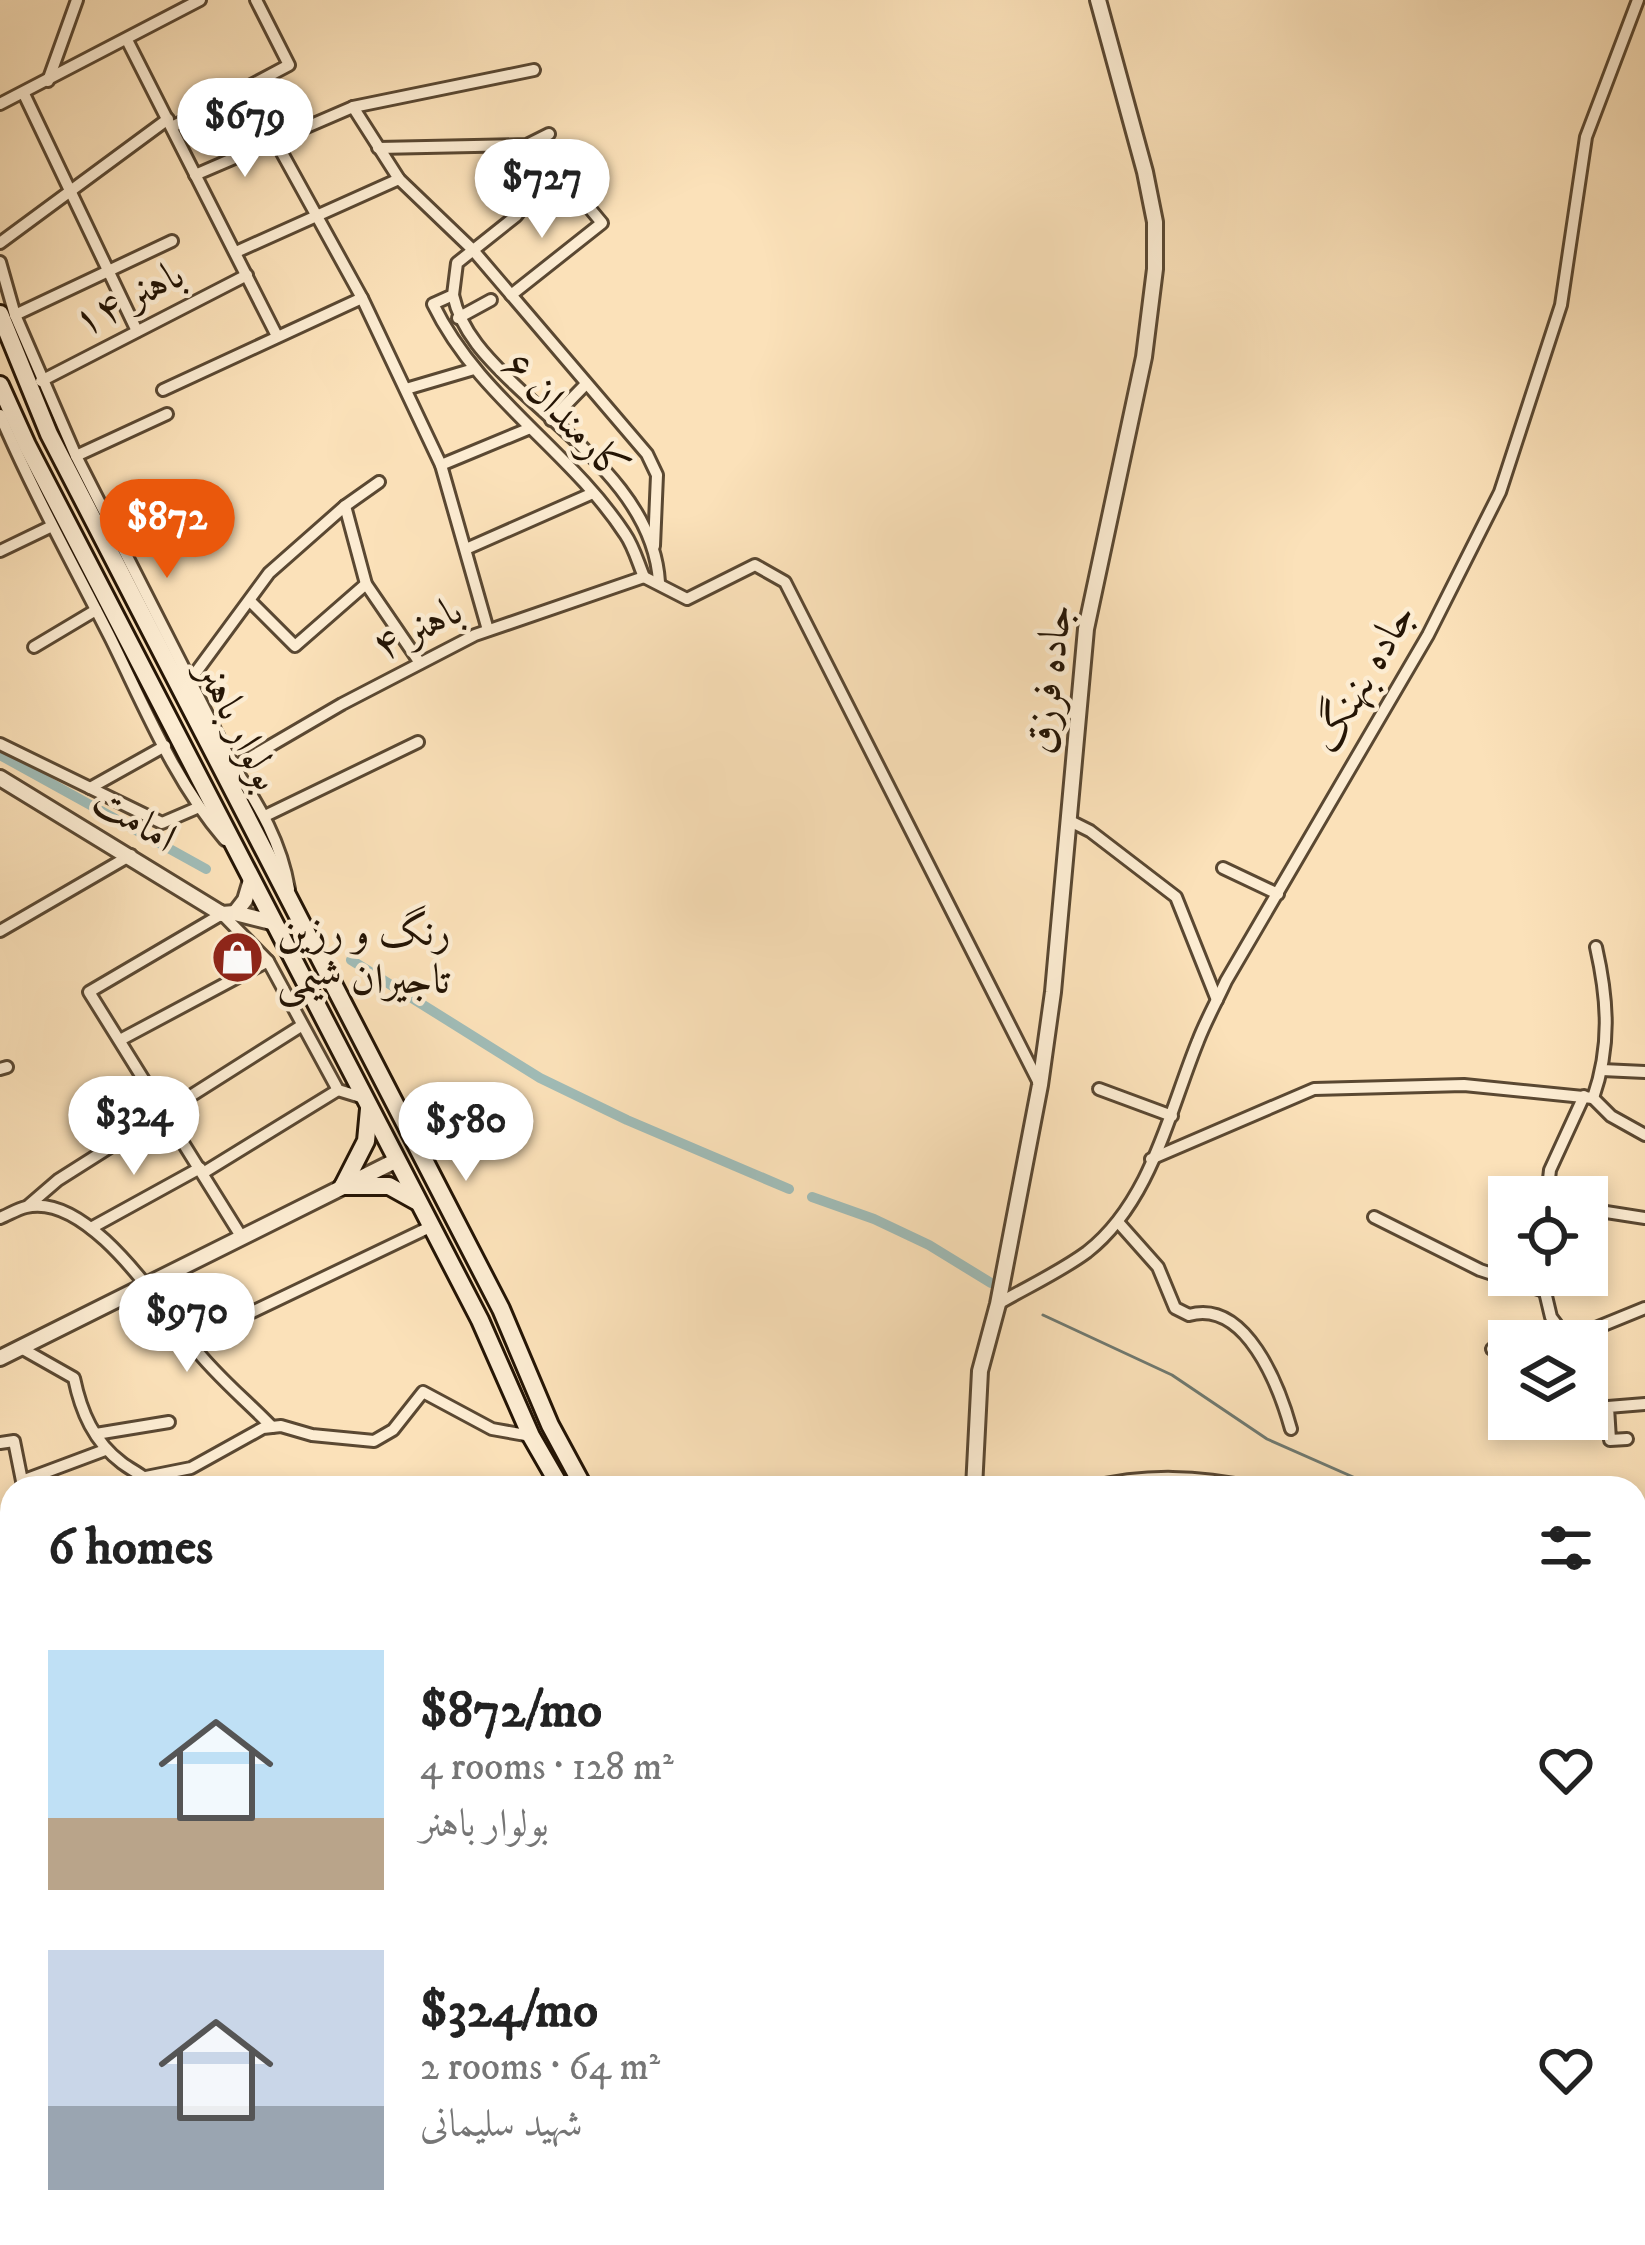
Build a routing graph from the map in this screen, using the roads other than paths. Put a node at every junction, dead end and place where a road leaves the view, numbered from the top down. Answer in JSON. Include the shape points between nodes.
{"nodes":[{"id":1,"x":77,"y":0,"type":"edge"},
{"id":2,"x":200,"y":0,"type":"edge"},
{"id":3,"x":256,"y":0,"type":"edge"},
{"id":4,"x":1098,"y":0,"type":"edge"},
{"id":5,"x":1638,"y":0,"type":"edge"},
{"id":6,"x":128,"y":40,"type":"junction"},
{"id":7,"x":534,"y":70,"type":"dead end"},
{"id":8,"x":48,"y":81,"type":"junction"},
{"id":9,"x":24,"y":94,"type":"junction"},
{"id":10,"x":0,"y":104,"type":"edge"},
{"id":11,"x":353,"y":107,"type":"junction"},
{"id":12,"x":170,"y":123,"type":"junction"},
{"id":13,"x":549,"y":134,"type":"dead end"},
{"id":14,"x":276,"y":142,"type":"junction"},
{"id":15,"x":378,"y":148,"type":"junction"},
{"id":16,"x":195,"y":175,"type":"junction"},
{"id":17,"x":399,"y":179,"type":"junction"},
{"id":18,"x":544,"y":182,"type":"dead end"},
{"id":19,"x":72,"y":193,"type":"junction"},
{"id":20,"x":582,"y":199,"type":"dead end"},
{"id":21,"x":316,"y":215,"type":"junction"},
{"id":22,"x":172,"y":241,"type":"dead end"},
{"id":23,"x":0,"y":243,"type":"edge"},
{"id":24,"x":472,"y":249,"type":"junction"},
{"id":25,"x":236,"y":252,"type":"junction"},
{"id":26,"x":0,"y":262,"type":"edge"},
{"id":27,"x":108,"y":273,"type":"junction"},
{"id":28,"x":247,"y":275,"type":"junction"},
{"id":29,"x":453,"y":295,"type":"junction"},
{"id":30,"x":511,"y":296,"type":"junction"},
{"id":31,"x":362,"y":298,"type":"junction"},
{"id":32,"x":491,"y":300,"type":"dead end"},
{"id":33,"x":7,"y":314,"type":"edge"},
{"id":34,"x":458,"y":318,"type":"junction"},
{"id":35,"x":137,"y":332,"type":"junction"},
{"id":36,"x":277,"y":336,"type":"junction"},
{"id":37,"x":474,"y":369,"type":"junction"},
{"id":38,"x":41,"y":381,"type":"junction"},
{"id":39,"x":586,"y":384,"type":"junction"},
{"id":40,"x":0,"y":385,"type":"edge"},
{"id":41,"x":406,"y":389,"type":"junction"},
{"id":42,"x":163,"y":390,"type":"dead end"},
{"id":43,"x":167,"y":414,"type":"dead end"},
{"id":44,"x":0,"y":415,"type":"edge"},
{"id":45,"x":551,"y":420,"type":"junction"},
{"id":46,"x":528,"y":429,"type":"junction"},
{"id":47,"x":21,"y":448,"type":"junction"},
{"id":48,"x":76,"y":456,"type":"junction"},
{"id":49,"x":441,"y":465,"type":"junction"},
{"id":50,"x":379,"y":482,"type":"dead end"},
{"id":51,"x":593,"y":493,"type":"junction"},
{"id":52,"x":190,"y":501,"type":"dead end"},
{"id":53,"x":345,"y":506,"type":"junction"},
{"id":54,"x":50,"y":527,"type":"junction"},
{"id":55,"x":119,"y":539,"type":"junction"},
{"id":56,"x":654,"y":546,"type":"junction"},
{"id":57,"x":466,"y":549,"type":"junction"},
{"id":58,"x":0,"y":551,"type":"edge"},
{"id":59,"x":644,"y":577,"type":"junction"},
{"id":60,"x":659,"y":582,"type":"junction"},
{"id":61,"x":366,"y":584,"type":"junction"},
{"id":62,"x":250,"y":601,"type":"junction"},
{"id":63,"x":96,"y":610,"type":"junction"},
{"id":64,"x":138,"y":610,"type":"junction"},
{"id":65,"x":147,"y":628,"type":"junction"},
{"id":66,"x":124,"y":629,"type":"junction"},
{"id":67,"x":488,"y":630,"type":"junction"},
{"id":68,"x":34,"y":647,"type":"dead end"},
{"id":69,"x":421,"y":663,"type":"junction"},
{"id":70,"x":189,"y":687,"type":"junction"},
{"id":71,"x":418,"y":742,"type":"dead end"},
{"id":72,"x":0,"y":744,"type":"edge"},
{"id":73,"x":165,"y":746,"type":"junction"},
{"id":74,"x":234,"y":767,"type":"junction"},
{"id":75,"x":0,"y":778,"type":"edge"},
{"id":76,"x":90,"y":788,"type":"junction"},
{"id":77,"x":197,"y":808,"type":"junction"},
{"id":78,"x":266,"y":816,"type":"junction"},
{"id":79,"x":1070,"y":820,"type":"junction"},
{"id":80,"x":236,"y":854,"type":"junction"},
{"id":81,"x":131,"y":855,"type":"junction"},
{"id":82,"x":1223,"y":868,"type":"dead end"},
{"id":83,"x":250,"y":880,"type":"junction"},
{"id":84,"x":1278,"y":894,"type":"junction"},
{"id":85,"x":293,"y":910,"type":"junction"},
{"id":86,"x":229,"y":913,"type":"junction"},
{"id":87,"x":271,"y":922,"type":"junction"},
{"id":88,"x":0,"y":931,"type":"edge"},
{"id":89,"x":1595,"y":947,"type":"dead end"},
{"id":90,"x":268,"y":961,"type":"junction"},
{"id":91,"x":1217,"y":1001,"type":"junction"},
{"id":92,"x":302,"y":1026,"type":"junction"},
{"id":93,"x":120,"y":1040,"type":"junction"},
{"id":94,"x":1602,"y":1070,"type":"junction"},
{"id":95,"x":1645,"y":1072,"type":"edge"},
{"id":96,"x":1040,"y":1085,"type":"junction"},
{"id":97,"x":1099,"y":1088,"type":"dead end"},
{"id":98,"x":338,"y":1090,"type":"junction"},
{"id":99,"x":1588,"y":1097,"type":"junction"},
{"id":100,"x":367,"y":1103,"type":"junction"},
{"id":101,"x":166,"y":1114,"type":"junction"},
{"id":102,"x":1172,"y":1116,"type":"junction"},
{"id":103,"x":1641,"y":1135,"type":"edge"},
{"id":104,"x":418,"y":1149,"type":"junction"},
{"id":105,"x":1645,"y":1152,"type":"edge"},
{"id":106,"x":1151,"y":1159,"type":"junction"},
{"id":107,"x":397,"y":1160,"type":"junction"},
{"id":108,"x":202,"y":1171,"type":"junction"},
{"id":109,"x":1549,"y":1176,"type":"edge"},
{"id":110,"x":343,"y":1186,"type":"junction"},
{"id":111,"x":420,"y":1204,"type":"junction"},
{"id":112,"x":29,"y":1205,"type":"junction"},
{"id":113,"x":1608,"y":1212,"type":"edge"},
{"id":114,"x":1374,"y":1216,"type":"dead end"},
{"id":115,"x":0,"y":1218,"type":"edge"},
{"id":116,"x":1645,"y":1218,"type":"edge"},
{"id":117,"x":1118,"y":1222,"type":"junction"},
{"id":118,"x":431,"y":1226,"type":"junction"},
{"id":119,"x":91,"y":1228,"type":"junction"},
{"id":120,"x":241,"y":1236,"type":"junction"},
{"id":121,"x":1488,"y":1273,"type":"edge"},
{"id":122,"x":146,"y":1285,"type":"junction"},
{"id":123,"x":998,"y":1304,"type":"junction"},
{"id":124,"x":1645,"y":1308,"type":"edge"},
{"id":125,"x":252,"y":1312,"type":"dead end"},
{"id":126,"x":1608,"y":1324,"type":"edge"},
{"id":127,"x":21,"y":1348,"type":"junction"},
{"id":128,"x":0,"y":1358,"type":"edge"},
{"id":129,"x":1645,"y":1404,"type":"edge"},
{"id":130,"x":170,"y":1422,"type":"dead end"},
{"id":131,"x":272,"y":1427,"type":"junction"},
{"id":132,"x":1292,"y":1430,"type":"dead end"},
{"id":133,"x":96,"y":1434,"type":"junction"},
{"id":134,"x":531,"y":1436,"type":"junction"},
{"id":135,"x":1627,"y":1439,"type":"dead end"},
{"id":136,"x":0,"y":1443,"type":"edge"},
{"id":137,"x":105,"y":1450,"type":"junction"},
{"id":138,"x":21,"y":1476,"type":"edge"},
{"id":139,"x":33,"y":1476,"type":"edge"},
{"id":140,"x":140,"y":1476,"type":"edge"},
{"id":141,"x":169,"y":1476,"type":"edge"},
{"id":142,"x":554,"y":1476,"type":"edge"},
{"id":143,"x":578,"y":1476,"type":"edge"},
{"id":144,"x":975,"y":1476,"type":"edge"},
{"id":145,"x":1158,"y":1476,"type":"edge"},
{"id":146,"x":1192,"y":1476,"type":"edge"}],
"edges":[{"from":1,"to":8,"type":"street"},
{"from":2,"to":6,"type":"street"},
{"from":3,"to":12,"type":"street","via":[[289,65]]},
{"from":4,"to":79,"type":"street","name":"جاده فرزق","via":[[1145,172],[1154,268],[1144,357],[1086,629]]},
{"from":5,"to":84,"type":"street","name":"جاده بنهنگ","via":[[1586,137],[1561,305],[1500,492]]},
{"from":6,"to":8,"type":"street"},
{"from":6,"to":12,"type":"street"},
{"from":7,"to":11,"type":"street"},
{"from":8,"to":9,"type":"street"},
{"from":9,"to":10,"type":"street"},
{"from":9,"to":19,"type":"street"},
{"from":11,"to":14,"type":"street"},
{"from":11,"to":15,"type":"street"},
{"from":12,"to":16,"type":"street"},
{"from":12,"to":19,"type":"street"},
{"from":13,"to":15,"type":"street","via":[[527,145]]},
{"from":14,"to":16,"type":"street"},
{"from":14,"to":21,"type":"street"},
{"from":15,"to":17,"type":"street"},
{"from":16,"to":25,"type":"street"},
{"from":17,"to":21,"type":"street"},
{"from":17,"to":24,"type":"street"},
{"from":18,"to":24,"type":"street"},
{"from":19,"to":23,"type":"street"},
{"from":19,"to":27,"type":"street"},
{"from":20,"to":30,"type":"street","via":[[602,223]]},
{"from":21,"to":25,"type":"street"},
{"from":21,"to":31,"type":"street"},
{"from":22,"to":27,"type":"street"},
{"from":24,"to":29,"type":"street","via":[[458,263]]},
{"from":24,"to":30,"type":"street"},
{"from":25,"to":28,"type":"street"},
{"from":26,"to":33,"type":"street"},
{"from":27,"to":33,"type":"street"},
{"from":27,"to":35,"type":"street"},
{"from":28,"to":35,"type":"street","name":"باهنر ۱۴"},
{"from":28,"to":36,"type":"street"},
{"from":29,"to":34,"type":"street"},
{"from":29,"to":37,"type":"street","name":"کارمندان ۶","via":[[434,304]]},
{"from":30,"to":39,"type":"street"},
{"from":31,"to":36,"type":"street"},
{"from":31,"to":41,"type":"street"},
{"from":32,"to":34,"type":"street"},
{"from":33,"to":38,"type":"street"},
{"from":33,"to":64,"type":"main road","name":"بولوار باهنر","via":[[49,434]]},
{"from":34,"to":45,"type":"street"},
{"from":35,"to":38,"type":"street","name":"باهنر ۱۴"},
{"from":36,"to":42,"type":"street"},
{"from":37,"to":41,"type":"street"},
{"from":37,"to":46,"type":"street","name":"کارمندان ۶"},
{"from":38,"to":48,"type":"street"},
{"from":39,"to":45,"type":"street"},
{"from":39,"to":56,"type":"street","via":[[647,454],[656,476]]},
{"from":40,"to":47,"type":"main road","name":"بولوار باهنر"},
{"from":41,"to":49,"type":"street"},
{"from":43,"to":48,"type":"street"},
{"from":44,"to":47,"type":"street"},
{"from":45,"to":56,"type":"street","via":[[624,493]]},
{"from":46,"to":49,"type":"street"},
{"from":46,"to":51,"type":"street","name":"کارمندان ۶"},
{"from":47,"to":54,"type":"street"},
{"from":47,"to":66,"type":"main road","name":"بولوار باهنر"},
{"from":48,"to":55,"type":"street"},
{"from":49,"to":57,"type":"street"},
{"from":50,"to":53,"type":"street"},
{"from":51,"to":57,"type":"street"},
{"from":51,"to":59,"type":"street","name":"کارمندان ۶","via":[[627,537]]},
{"from":52,"to":55,"type":"street"},
{"from":53,"to":61,"type":"street"},
{"from":53,"to":62,"type":"street","via":[[269,573]]},
{"from":54,"to":58,"type":"street"},
{"from":54,"to":63,"type":"street"},
{"from":55,"to":70,"type":"street"},
{"from":56,"to":60,"type":"street"},
{"from":57,"to":67,"type":"street"},
{"from":59,"to":60,"type":"street"},
{"from":59,"to":67,"type":"street","name":"باهنر ۴"},
{"from":60,"to":96,"type":"street","via":[[687,599],[755,565],[785,582]]},
{"from":61,"to":62,"type":"street","via":[[295,646]]},
{"from":61,"to":69,"type":"street"},
{"from":62,"to":70,"type":"street"},
{"from":63,"to":68,"type":"street"},
{"from":63,"to":73,"type":"street"},
{"from":64,"to":65,"type":"main road","name":"بولوار باهنر"},
{"from":64,"to":66,"type":"main road"},
{"from":65,"to":66,"type":"main road"},
{"from":65,"to":70,"type":"main road","name":"بولوار باهنر"},
{"from":66,"to":80,"type":"main road","name":"بولوار باهنر"},
{"from":67,"to":69,"type":"street","name":"باهنر ۴"},
{"from":69,"to":74,"type":"street","name":"باهنر ۴"},
{"from":70,"to":74,"type":"street"},
{"from":70,"to":85,"type":"main road","name":"بولوار باهنر"},
{"from":71,"to":78,"type":"street"},
{"from":72,"to":76,"type":"street"},
{"from":73,"to":76,"type":"street"},
{"from":73,"to":77,"type":"street"},
{"from":74,"to":78,"type":"street"},
{"from":75,"to":81,"type":"street","name":"امامت"},
{"from":76,"to":77,"type":"street","via":[[162,823]]},
{"from":77,"to":80,"type":"street"},
{"from":78,"to":85,"type":"street"},
{"from":79,"to":91,"type":"street","via":[[1176,897]]},
{"from":79,"to":96,"type":"street","name":"جاده فرزق"},
{"from":80,"to":83,"type":"main road","name":"بولوار باهنر"},
{"from":81,"to":86,"type":"street","name":"امامت"},
{"from":81,"to":88,"type":"street"},
{"from":82,"to":84,"type":"street"},
{"from":83,"to":86,"type":"street","via":[[245,900]]},
{"from":83,"to":87,"type":"main road","name":"بولوار باهنر"},
{"from":84,"to":91,"type":"street","name":"جاده بنهنگ"},
{"from":85,"to":104,"type":"main road","name":"بولوار باهنر"},
{"from":86,"to":87,"type":"street","name":"امامت"},
{"from":86,"to":90,"type":"street"},
{"from":86,"to":93,"type":"street","via":[[89,992]]},
{"from":87,"to":100,"type":"main road","name":"بولوار باهنر"},
{"from":89,"to":94,"type":"street","via":[[1607,996]]},
{"from":90,"to":92,"type":"street"},
{"from":90,"to":93,"type":"street"},
{"from":91,"to":102,"type":"street","name":"جاده بنهنگ"},
{"from":92,"to":98,"type":"street"},
{"from":92,"to":101,"type":"street"},
{"from":93,"to":101,"type":"street"},
{"from":94,"to":95,"type":"street"},
{"from":94,"to":99,"type":"street"},
{"from":96,"to":123,"type":"street","name":"جاده فرزق"},
{"from":97,"to":102,"type":"street"},
{"from":98,"to":100,"type":"street"},
{"from":98,"to":108,"type":"street"},
{"from":99,"to":103,"type":"street"},
{"from":99,"to":106,"type":"street","via":[[1464,1085],[1314,1089]]},
{"from":99,"to":109,"type":"street"},
{"from":100,"to":107,"type":"main road","name":"بولوار باهنر"},
{"from":100,"to":110,"type":"main road","via":[[366,1142]]},
{"from":101,"to":108,"type":"street"},
{"from":101,"to":112,"type":"street"},
{"from":102,"to":106,"type":"street","name":"جاده بنهنگ"},
{"from":103,"to":105,"type":"street"},
{"from":104,"to":107,"type":"main road"},
{"from":104,"to":143,"type":"main road","name":"بولوار باهنر"},
{"from":106,"to":117,"type":"street","name":"جاده بنهنگ"},
{"from":107,"to":110,"type":"street"},
{"from":107,"to":111,"type":"main road","name":"بولوار باهنر"},
{"from":108,"to":119,"type":"street"},
{"from":108,"to":120,"type":"street"},
{"from":110,"to":111,"type":"main road","via":[[389,1186]]},
{"from":110,"to":120,"type":"street"},
{"from":111,"to":118,"type":"main road","name":"بولوار باهنر"},
{"from":112,"to":115,"type":"street"},
{"from":112,"to":119,"type":"street"},
{"from":113,"to":116,"type":"street"},
{"from":114,"to":121,"type":"street"},
{"from":117,"to":123,"type":"street","name":"جاده بنهنگ","via":[[1086,1252]]},
{"from":117,"to":132,"type":"street","via":[[1158,1267],[1175,1308],[1225,1316],[1247,1340],[1278,1382]]},
{"from":118,"to":125,"type":"street"},
{"from":118,"to":134,"type":"main road","name":"بولوار باهنر"},
{"from":119,"to":122,"type":"street"},
{"from":120,"to":122,"type":"street"},
{"from":122,"to":127,"type":"street"},
{"from":122,"to":131,"type":"street"},
{"from":123,"to":144,"type":"street","name":"جاده فرزق","via":[[980,1370]]},
{"from":124,"to":126,"type":"street"},
{"from":127,"to":128,"type":"street"},
{"from":127,"to":133,"type":"street","via":[[74,1378]]},
{"from":129,"to":135,"type":"street","via":[[1608,1407],[1610,1440]]},
{"from":130,"to":133,"type":"street"},
{"from":131,"to":134,"type":"street","via":[[374,1441],[423,1392],[492,1430]]},
{"from":131,"to":141,"type":"street"},
{"from":133,"to":137,"type":"street"},
{"from":134,"to":142,"type":"main road","name":"بولوار باهنر"},
{"from":136,"to":138,"type":"street","via":[[14,1441]]},
{"from":137,"to":139,"type":"street"},
{"from":137,"to":140,"type":"street"},
{"from":145,"to":146,"type":"street"}]}
